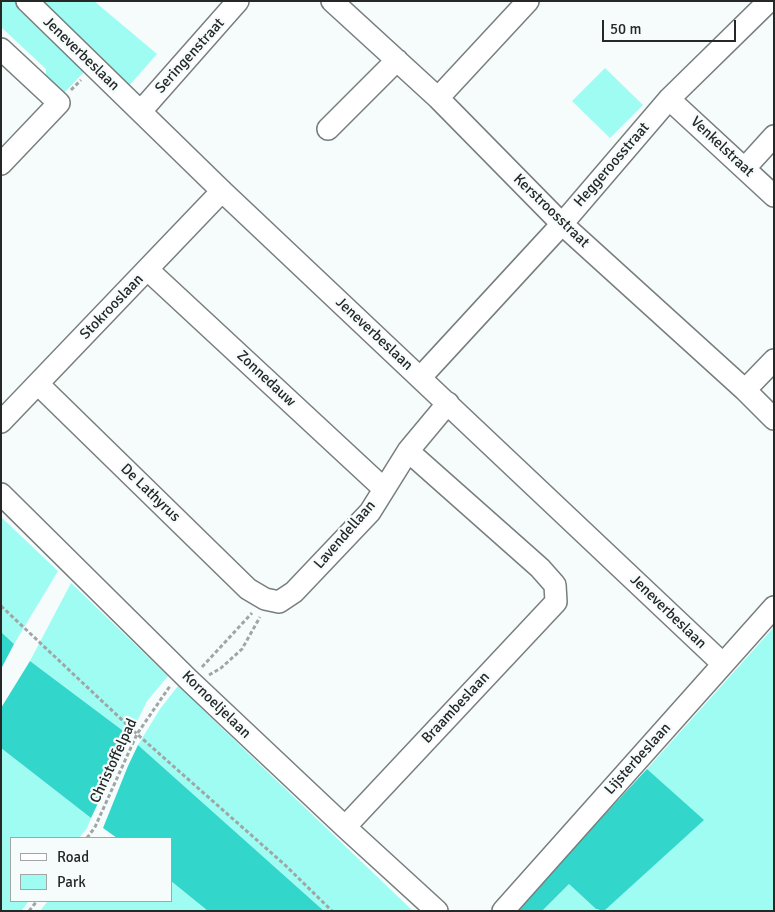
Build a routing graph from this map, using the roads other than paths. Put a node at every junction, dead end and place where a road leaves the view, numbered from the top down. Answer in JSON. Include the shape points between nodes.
{"nodes":[{"id":1,"x":27,"y":1,"type":"edge"},
{"id":2,"x":238,"y":1,"type":"edge"},
{"id":3,"x":332,"y":1,"type":"edge"},
{"id":4,"x":528,"y":1,"type":"edge"},
{"id":5,"x":769,"y":1,"type":"edge"},
{"id":6,"x":1,"y":49,"type":"edge"},
{"id":7,"x":397,"y":60,"type":"junction"},
{"id":8,"x":438,"y":98,"type":"junction"},
{"id":9,"x":670,"y":99,"type":"junction"},
{"id":10,"x":141,"y":111,"type":"junction"},
{"id":11,"x":328,"y":129,"type":"dead end"},
{"id":12,"x":774,"y":136,"type":"edge"},
{"id":13,"x":1,"y":164,"type":"edge"},
{"id":14,"x":745,"y":168,"type":"junction"},
{"id":15,"x":222,"y":191,"type":"junction"},
{"id":16,"x":774,"y":196,"type":"edge"},
{"id":17,"x":562,"y":224,"type":"junction"},
{"id":18,"x":148,"y":270,"type":"junction"},
{"id":19,"x":774,"y":360,"type":"edge"},
{"id":20,"x":420,"y":378,"type":"junction"},
{"id":21,"x":38,"y":384,"type":"junction"},
{"id":22,"x":745,"y":390,"type":"junction"},
{"id":23,"x":448,"y":403,"type":"junction"},
{"id":24,"x":774,"y":419,"type":"edge"},
{"id":25,"x":1,"y":422,"type":"edge"},
{"id":26,"x":408,"y":450,"type":"junction"},
{"id":27,"x":383,"y":488,"type":"junction"},
{"id":28,"x":1,"y":494,"type":"edge"},
{"id":29,"x":265,"y":600,"type":"joint"},
{"id":30,"x":774,"y":607,"type":"edge"},
{"id":31,"x":723,"y":664,"type":"junction"},
{"id":32,"x":344,"y":827,"type":"junction"},
{"id":33,"x":437,"y":911,"type":"edge"},
{"id":34,"x":503,"y":911,"type":"edge"}],
"edges":[{"from":1,"to":10,"type":"street","name":"Jeneverbeslaan"},
{"from":2,"to":10,"type":"street","name":"Seringenstraat"},
{"from":3,"to":7,"type":"street","name":"Kerstroosstraat"},
{"from":4,"to":8,"type":"street"},
{"from":5,"to":9,"type":"street","name":"Heggeroosstraat"},
{"from":6,"to":13,"type":"street","via":[[59,103]]},
{"from":7,"to":8,"type":"street","name":"Kerstroosstraat"},
{"from":7,"to":11,"type":"street"},
{"from":8,"to":17,"type":"street","name":"Kerstroosstraat"},
{"from":9,"to":14,"type":"street","name":"Venkelstraat"},
{"from":9,"to":17,"type":"street","name":"Heggeroosstraat"},
{"from":10,"to":15,"type":"street","name":"Jeneverbeslaan"},
{"from":12,"to":14,"type":"street"},
{"from":14,"to":16,"type":"street","name":"Venkelstraat"},
{"from":15,"to":18,"type":"street","name":"Stokrooslaan"},
{"from":15,"to":20,"type":"street","name":"Jeneverbeslaan"},
{"from":17,"to":20,"type":"street","name":"Heggeroosstraat"},
{"from":17,"to":22,"type":"street","name":"Kerstroosstraat"},
{"from":18,"to":21,"type":"street","name":"Stokrooslaan"},
{"from":18,"to":27,"type":"street","name":"Zonnedauw"},
{"from":19,"to":22,"type":"street"},
{"from":20,"to":23,"type":"street","name":"Jeneverbeslaan"},
{"from":21,"to":25,"type":"street","name":"Stokrooslaan"},
{"from":21,"to":29,"type":"street","name":"De Lathyrus","via":[[248,589]]},
{"from":22,"to":24,"type":"street","name":"Kerstroosstraat"},
{"from":23,"to":26,"type":"street","name":"Lavendellaan"},
{"from":23,"to":31,"type":"street","name":"Jeneverbeslaan"},
{"from":26,"to":27,"type":"street","name":"Lavendellaan"},
{"from":26,"to":32,"type":"street","name":"Braambeslaan","via":[[540,568],[555,585],[556,602]]},
{"from":27,"to":29,"type":"street","name":"Lavendellaan","via":[[370,512],[294,592],[278,602]]},
{"from":28,"to":32,"type":"street","name":"Kornoeljelaan"},
{"from":30,"to":31,"type":"street","name":"Lijsterbeslaan"},
{"from":31,"to":34,"type":"street","name":"Lijsterbeslaan"},
{"from":32,"to":33,"type":"street","name":"Kornoeljelaan"}]}
